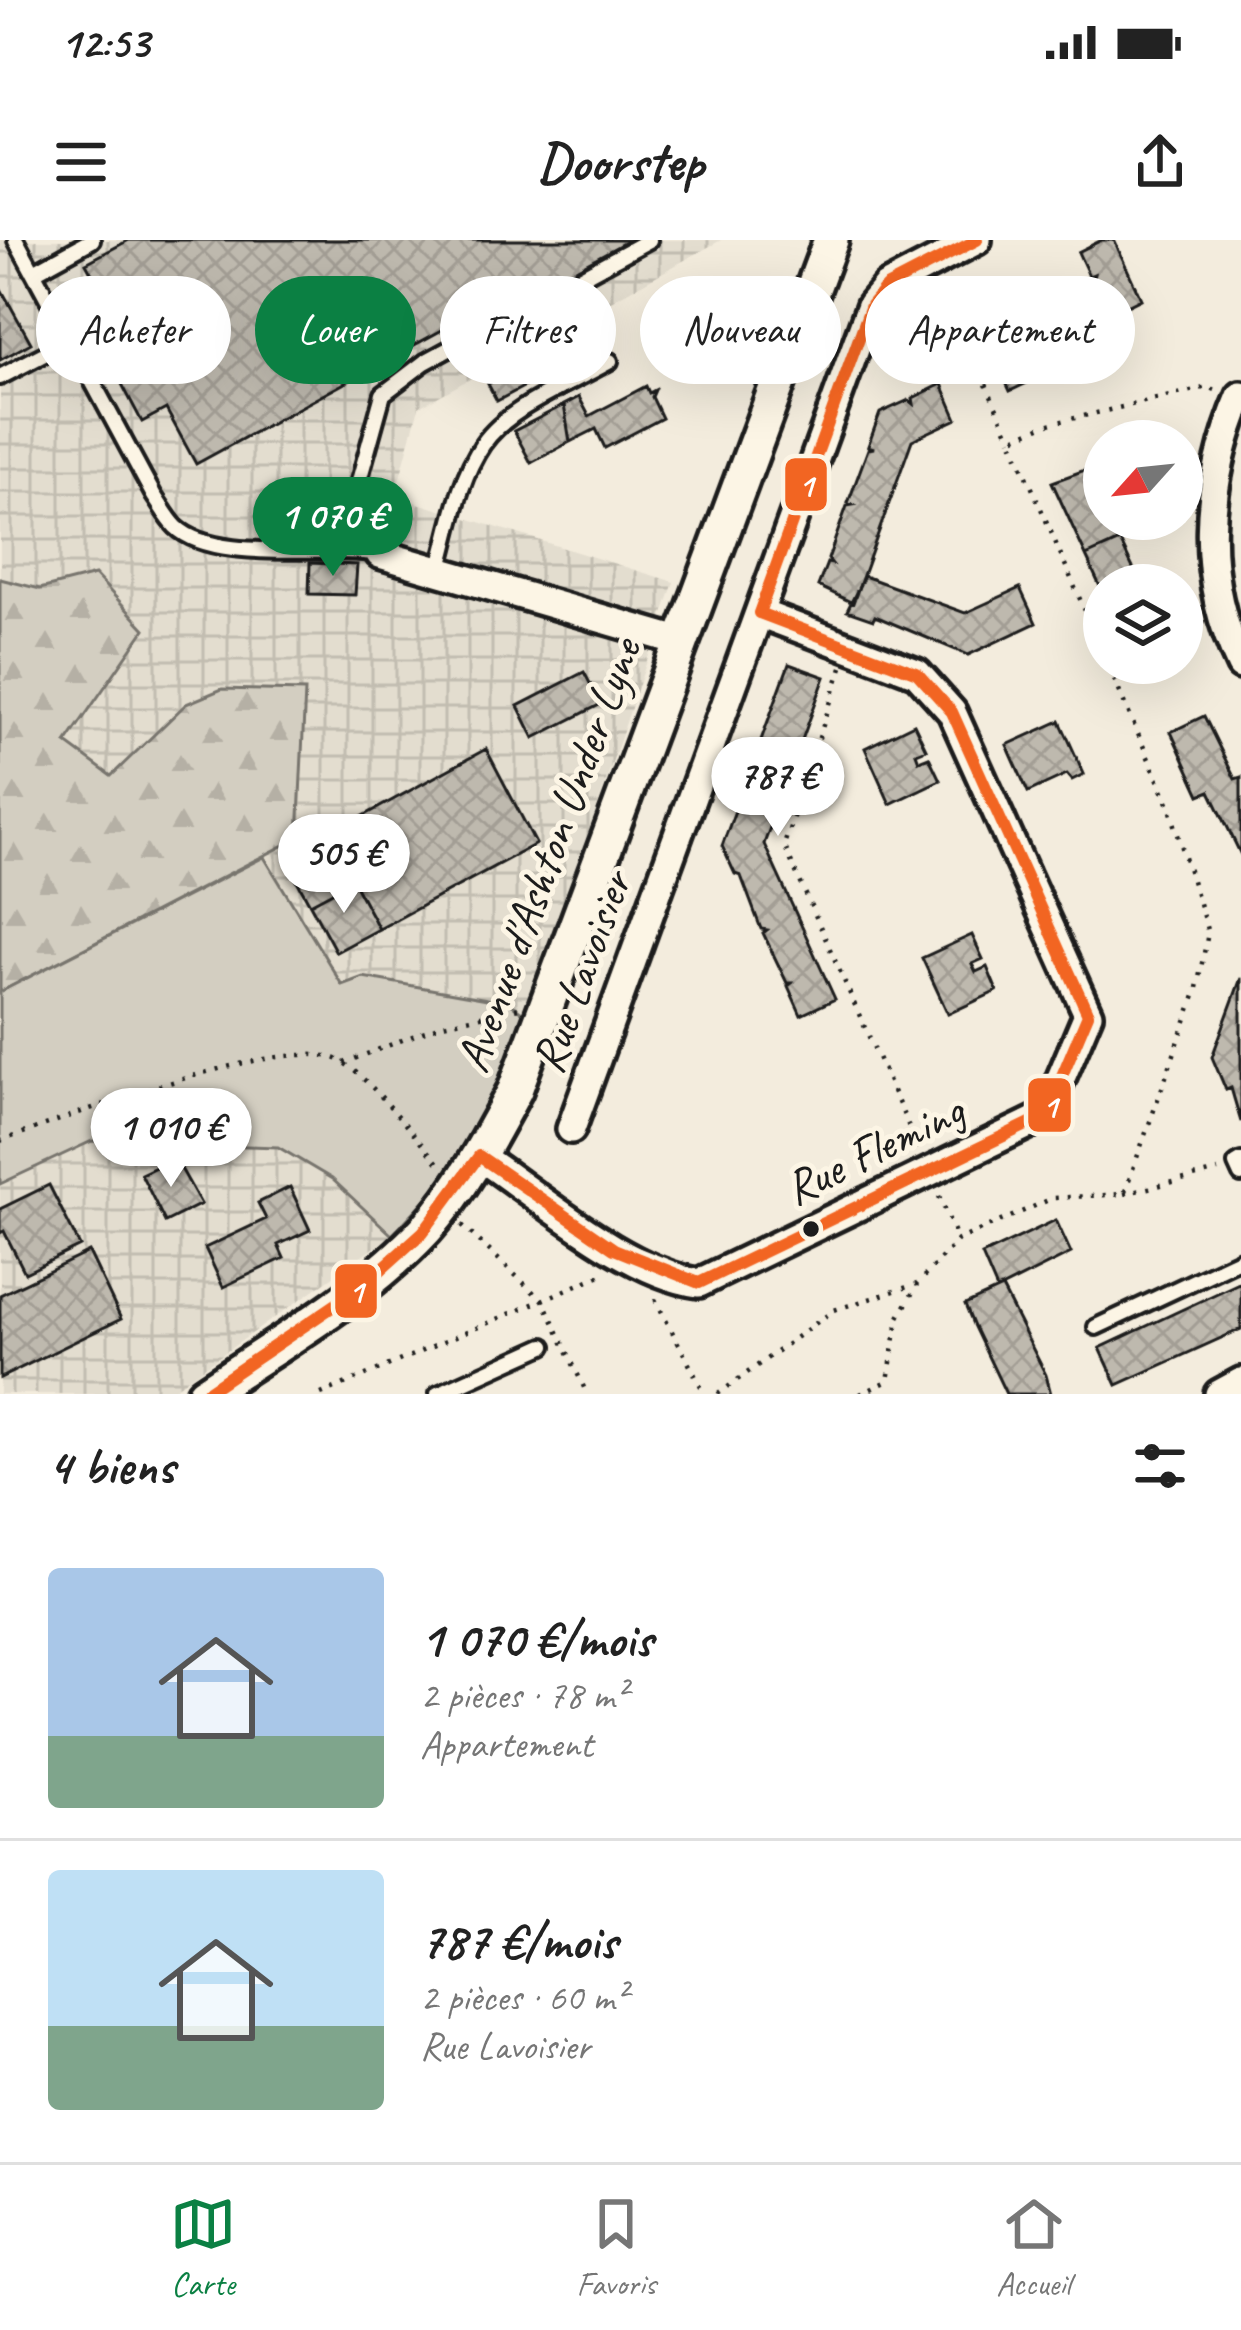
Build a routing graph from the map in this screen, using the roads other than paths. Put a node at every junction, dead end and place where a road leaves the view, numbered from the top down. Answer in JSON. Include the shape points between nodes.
{"nodes":[{"id":1,"x":16,"y":240,"type":"edge"},
{"id":2,"x":92,"y":240,"type":"edge"},
{"id":3,"x":649,"y":240,"type":"edge"},
{"id":4,"x":831,"y":240,"type":"edge"},
{"id":5,"x":976,"y":240,"type":"edge"},
{"id":6,"x":34,"y":272,"type":"junction"},
{"id":7,"x":36,"y":276,"type":"edge"},
{"id":8,"x":36,"y":358,"type":"edge"},
{"id":9,"x":0,"y":377,"type":"edge"},
{"id":10,"x":95,"y":384,"type":"edge"},
{"id":11,"x":570,"y":384,"type":"edge"},
{"id":12,"x":1240,"y":398,"type":"edge"},
{"id":13,"x":341,"y":546,"type":"junction"},
{"id":14,"x":380,"y":554,"type":"joint"},
{"id":15,"x":439,"y":571,"type":"junction"},
{"id":16,"x":759,"y":613,"type":"junction"},
{"id":17,"x":679,"y":641,"type":"junction"},
{"id":18,"x":1241,"y":665,"type":"edge"},
{"id":19,"x":571,"y":1129,"type":"dead end"},
{"id":20,"x":479,"y":1156,"type":"junction"},
{"id":21,"x":1241,"y":1259,"type":"edge"},
{"id":22,"x":1096,"y":1328,"type":"dead end"},
{"id":23,"x":544,"y":1346,"type":"dead end"},
{"id":24,"x":1241,"y":1382,"type":"edge"},
{"id":25,"x":204,"y":1394,"type":"edge"},
{"id":26,"x":437,"y":1394,"type":"edge"},
{"id":27,"x":1220,"y":1394,"type":"edge"}],
"edges":[{"from":1,"to":6,"type":"lane"},
{"from":2,"to":6,"type":"lane"},
{"from":3,"to":13,"type":"lane","via":[[425,362],[383,394]]},
{"from":4,"to":17,"type":"street","name":"Avenue d'Ashton Under Lyne"},
{"from":5,"to":16,"type":"street","name":"Rue Lavoisier","via":[[886,287],[871,304]]},
{"from":6,"to":7,"type":"lane"},
{"from":8,"to":9,"type":"lane"},
{"from":10,"to":13,"type":"lane","via":[[178,529],[211,545]]},
{"from":11,"to":15,"type":"lane","via":[[485,440],[468,470]]},
{"from":12,"to":18,"type":"street","via":[[1220,447],[1210,578]]},
{"from":13,"to":14,"type":"lane"},
{"from":14,"to":15,"type":"street"},
{"from":15,"to":17,"type":"street"},
{"from":16,"to":19,"type":"street","name":"Rue Lavoisier"},
{"from":16,"to":20,"type":"street","name":"Rue Fleming","via":[[917,673],[952,712],[1088,1014],[1046,1116],[699,1283],[671,1280],[635,1260]]},
{"from":17,"to":20,"type":"street","name":"Avenue d'Ashton Under Lyne","via":[[515,1090]]},
{"from":20,"to":25,"type":"street","name":"Avenue d'Ashton Under Lyne","via":[[443,1208],[362,1286]]},
{"from":21,"to":22,"type":"lane"},
{"from":23,"to":26,"type":"lane"},
{"from":24,"to":27,"type":"street"}]}
